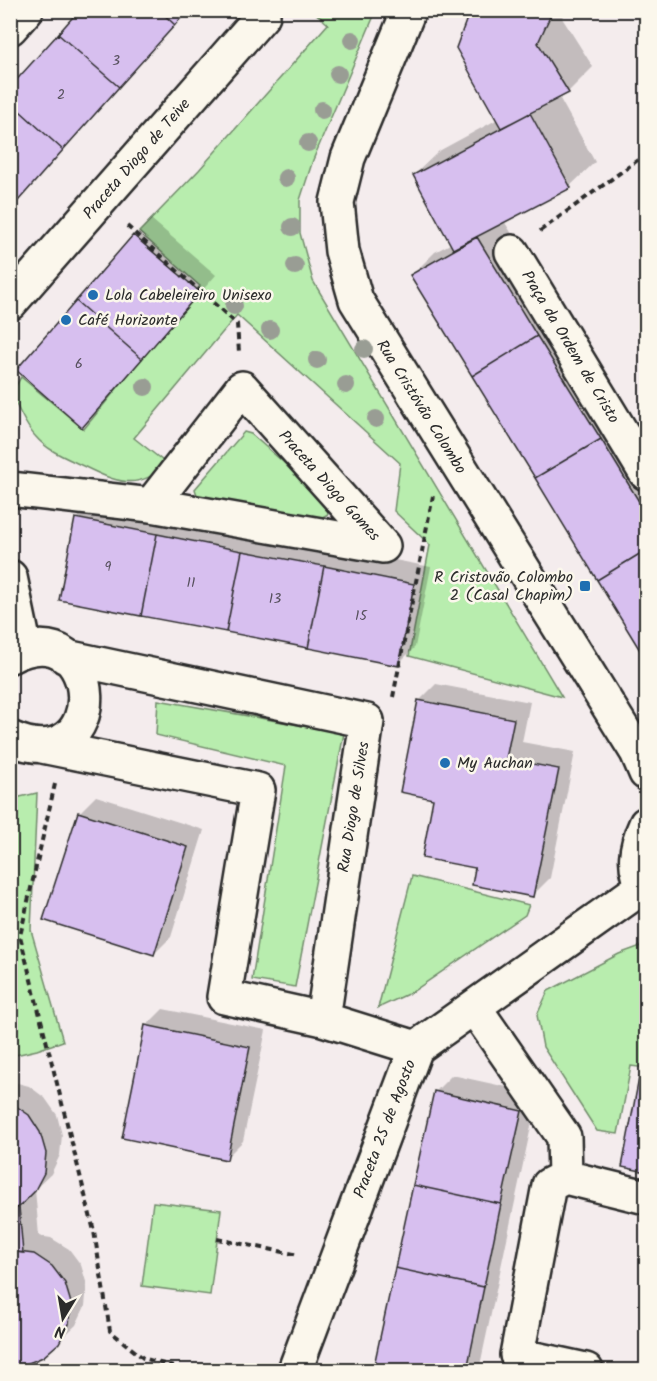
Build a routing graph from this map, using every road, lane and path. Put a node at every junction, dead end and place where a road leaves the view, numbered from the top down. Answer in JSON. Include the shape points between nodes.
{"nodes":[{"id":1,"x":26,"y":10,"type":"edge"},
{"id":2,"x":409,"y":10,"type":"edge"},
{"id":3,"x":262,"y":15,"type":"dead end"},
{"id":4,"x":10,"y":28,"type":"edge"},
{"id":5,"x":646,"y":154,"type":"edge"},
{"id":6,"x":138,"y":235,"type":"dead end"},
{"id":7,"x":512,"y":252,"type":"joint"},
{"id":8,"x":10,"y":303,"type":"edge"},
{"id":9,"x":242,"y":388,"type":"junction"},
{"id":10,"x":444,"y":445,"type":"junction"},
{"id":11,"x":646,"y":473,"type":"edge"},
{"id":12,"x":10,"y":489,"type":"edge"},
{"id":13,"x":151,"y":505,"type":"junction"},
{"id":14,"x":10,"y":577,"type":"edge"},
{"id":15,"x":18,"y":653,"type":"edge"},
{"id":16,"x":66,"y":657,"type":"junction"},
{"id":17,"x":367,"y":721,"type":"junction"},
{"id":18,"x":30,"y":746,"type":"edge"},
{"id":19,"x":646,"y":773,"type":"edge"},
{"id":20,"x":646,"y":824,"type":"edge"},
{"id":21,"x":645,"y":887,"type":"edge"},
{"id":22,"x":474,"y":1007,"type":"junction"},
{"id":23,"x":323,"y":1019,"type":"junction"},
{"id":24,"x":416,"y":1048,"type":"junction"},
{"id":25,"x":565,"y":1177,"type":"junction"},
{"id":26,"x":646,"y":1197,"type":"edge"},
{"id":27,"x":217,"y":1239,"type":"dead end"},
{"id":28,"x":335,"y":1261,"type":"junction"},
{"id":29,"x":184,"y":1371,"type":"edge"},
{"id":30,"x":295,"y":1371,"type":"edge"},
{"id":31,"x":586,"y":1371,"type":"edge"}],
"edges":[{"from":1,"to":4,"type":"street"},
{"from":2,"to":10,"type":"street","name":"Rua Cristóvão Colombo","via":[[348,158],[337,202],[342,251],[356,300]]},
{"from":3,"to":8,"type":"street","name":"Praceta Diogo de Teive"},
{"from":5,"to":7,"type":"path"},
{"from":6,"to":9,"type":"path","via":[[237,324]]},
{"from":7,"to":11,"type":"street","name":"Praça da Ordem de Cristo"},
{"from":9,"to":13,"type":"street"},
{"from":9,"to":13,"type":"street","name":"Praceta Diogo Gomes","via":[[383,546]]},
{"from":10,"to":17,"type":"path","via":[[396,695]]},
{"from":10,"to":19,"type":"street","name":"Rua Cristóvão Colombo","via":[[637,752]]},
{"from":12,"to":13,"type":"street","name":"Praceta Diogo Gomes"},
{"from":14,"to":15,"type":"street","name":"Rua Diogo de Silves"},
{"from":15,"to":16,"type":"street","name":"Rua Diogo de Silves","via":[[39,648]]},
{"from":16,"to":17,"type":"street","name":"Rua Diogo de Silves"},
{"from":16,"to":18,"type":"street","via":[[78,668],[85,684],[87,701],[83,717],[73,732],[59,742]]},
{"from":17,"to":23,"type":"street","name":"Rua Diogo de Silves"},
{"from":18,"to":23,"type":"street","via":[[258,790],[224,996]]},
{"from":18,"to":29,"type":"path","via":[[20,936],[94,1231],[110,1331],[143,1358]]},
{"from":20,"to":21,"type":"street","name":"Praceta 25 de Agosto","via":[[637,843],[636,865]]},
{"from":21,"to":22,"type":"street","name":"Praceta 25 de Agosto"},
{"from":22,"to":24,"type":"street","name":"Praceta 25 de Agosto"},
{"from":22,"to":25,"type":"street","via":[[564,1137]]},
{"from":23,"to":24,"type":"street"},
{"from":24,"to":28,"type":"street","name":"Praceta 25 de Agosto"},
{"from":25,"to":26,"type":"street"},
{"from":25,"to":31,"type":"street","via":[[549,1185],[517,1355]]},
{"from":27,"to":28,"type":"path"},
{"from":28,"to":30,"type":"street","name":"Praceta 25 de Agosto"}]}
